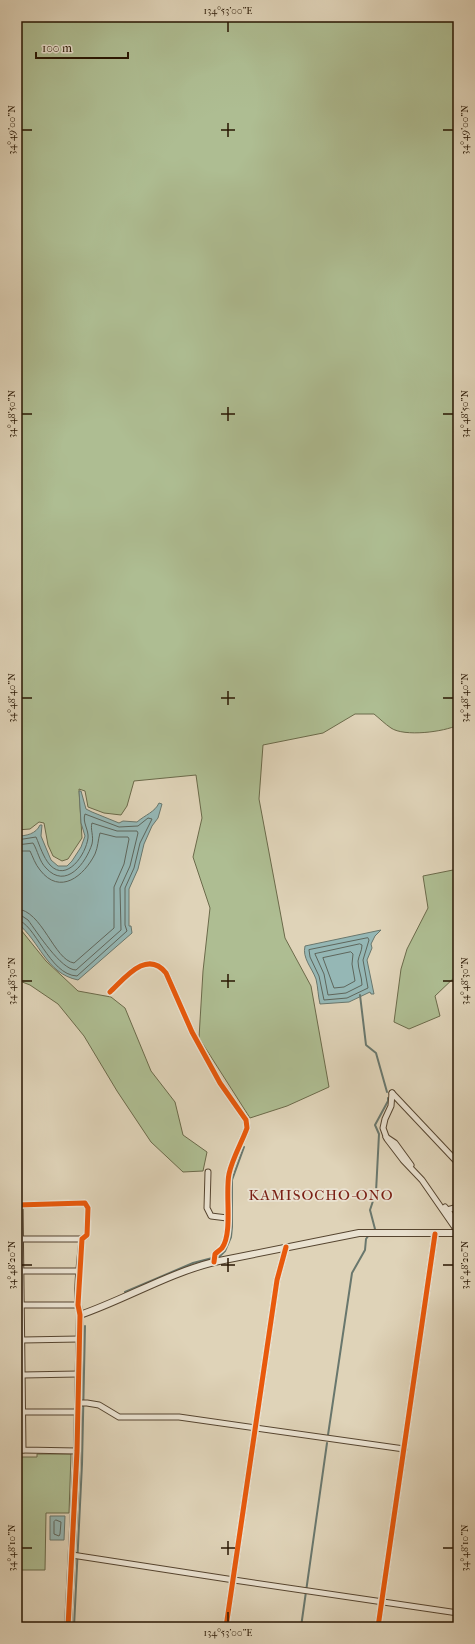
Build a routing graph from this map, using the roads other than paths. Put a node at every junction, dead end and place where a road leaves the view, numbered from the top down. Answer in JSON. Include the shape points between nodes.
{"nodes":[{"id":1,"x":110,"y":992,"type":"dead end"},
{"id":2,"x":386,"y":1136,"type":"junction"},
{"id":3,"x":458,"y":1163,"type":"edge"},
{"id":4,"x":208,"y":1172,"type":"dead end"},
{"id":5,"x":19,"y":1205,"type":"edge"},
{"id":6,"x":458,"y":1207,"type":"edge"},
{"id":7,"x":447,"y":1210,"type":"junction"},
{"id":8,"x":227,"y":1218,"type":"junction"},
{"id":9,"x":457,"y":1231,"type":"edge"},
{"id":10,"x":435,"y":1234,"type":"junction"},
{"id":11,"x":21,"y":1239,"type":"junction"},
{"id":12,"x":82,"y":1239,"type":"junction"},
{"id":13,"x":286,"y":1247,"type":"junction"},
{"id":14,"x":214,"y":1262,"type":"junction"},
{"id":15,"x":22,"y":1271,"type":"junction"},
{"id":16,"x":80,"y":1271,"type":"junction"},
{"id":17,"x":22,"y":1305,"type":"junction"},
{"id":18,"x":78,"y":1305,"type":"junction"},
{"id":19,"x":80,"y":1315,"type":"junction"},
{"id":20,"x":79,"y":1339,"type":"junction"},
{"id":21,"x":22,"y":1340,"type":"junction"},
{"id":22,"x":78,"y":1374,"type":"junction"},
{"id":23,"x":23,"y":1375,"type":"junction"},
{"id":24,"x":78,"y":1403,"type":"junction"},
{"id":25,"x":23,"y":1412,"type":"junction"},
{"id":26,"x":78,"y":1412,"type":"junction"},
{"id":27,"x":255,"y":1428,"type":"junction"},
{"id":28,"x":404,"y":1449,"type":"junction"},
{"id":29,"x":17,"y":1450,"type":"edge"},
{"id":30,"x":23,"y":1450,"type":"junction"},
{"id":31,"x":77,"y":1451,"type":"junction"},
{"id":32,"x":72,"y":1555,"type":"junction"},
{"id":33,"x":234,"y":1580,"type":"junction"},
{"id":34,"x":382,"y":1602,"type":"junction"},
{"id":35,"x":458,"y":1613,"type":"edge"},
{"id":36,"x":68,"y":1627,"type":"edge"},
{"id":37,"x":226,"y":1627,"type":"edge"},
{"id":38,"x":378,"y":1627,"type":"edge"}],
"edges":[{"from":1,"to":8,"type":"street","via":[[141,964],[155,964],[162,968],[192,1032],[220,1083],[246,1120],[247,1128],[229,1172]]},
{"from":2,"to":3,"type":"street","via":[[385,1119],[391,1106],[392,1093]]},
{"from":2,"to":7,"type":"street","via":[[395,1143]]},
{"from":2,"to":9,"type":"street","via":[[403,1160],[422,1180]]},
{"from":4,"to":8,"type":"street","via":[[207,1208],[212,1216]]},
{"from":5,"to":11,"type":"street"},
{"from":5,"to":12,"type":"street","via":[[85,1203],[88,1208],[87,1235]]},
{"from":6,"to":7,"type":"street"},
{"from":7,"to":9,"type":"street","via":[[454,1220]]},
{"from":8,"to":14,"type":"street","via":[[223,1247],[215,1254]]},
{"from":9,"to":10,"type":"street"},
{"from":10,"to":13,"type":"street","via":[[359,1233]]},
{"from":10,"to":28,"type":"street"},
{"from":11,"to":12,"type":"street"},
{"from":11,"to":15,"type":"street"},
{"from":12,"to":16,"type":"street"},
{"from":13,"to":14,"type":"street"},
{"from":13,"to":27,"type":"street","via":[[277,1280]]},
{"from":14,"to":19,"type":"street","via":[[146,1286]]},
{"from":15,"to":16,"type":"street"},
{"from":15,"to":17,"type":"street"},
{"from":16,"to":18,"type":"street"},
{"from":17,"to":18,"type":"street"},
{"from":17,"to":21,"type":"street"},
{"from":18,"to":19,"type":"street"},
{"from":19,"to":20,"type":"street"},
{"from":20,"to":21,"type":"street"},
{"from":20,"to":22,"type":"street"},
{"from":21,"to":23,"type":"street"},
{"from":22,"to":23,"type":"street"},
{"from":22,"to":24,"type":"street"},
{"from":23,"to":25,"type":"street"},
{"from":24,"to":26,"type":"street"},
{"from":24,"to":27,"type":"street","via":[[99,1405],[119,1417],[179,1417]]},
{"from":25,"to":26,"type":"street"},
{"from":25,"to":30,"type":"street"},
{"from":26,"to":31,"type":"street"},
{"from":27,"to":28,"type":"street"},
{"from":27,"to":33,"type":"street"},
{"from":28,"to":34,"type":"street"},
{"from":29,"to":30,"type":"street"},
{"from":30,"to":31,"type":"street"},
{"from":31,"to":32,"type":"street"},
{"from":32,"to":33,"type":"street"},
{"from":32,"to":36,"type":"street"},
{"from":33,"to":34,"type":"street"},
{"from":33,"to":37,"type":"street"},
{"from":34,"to":35,"type":"street"},
{"from":34,"to":38,"type":"street"}]}
